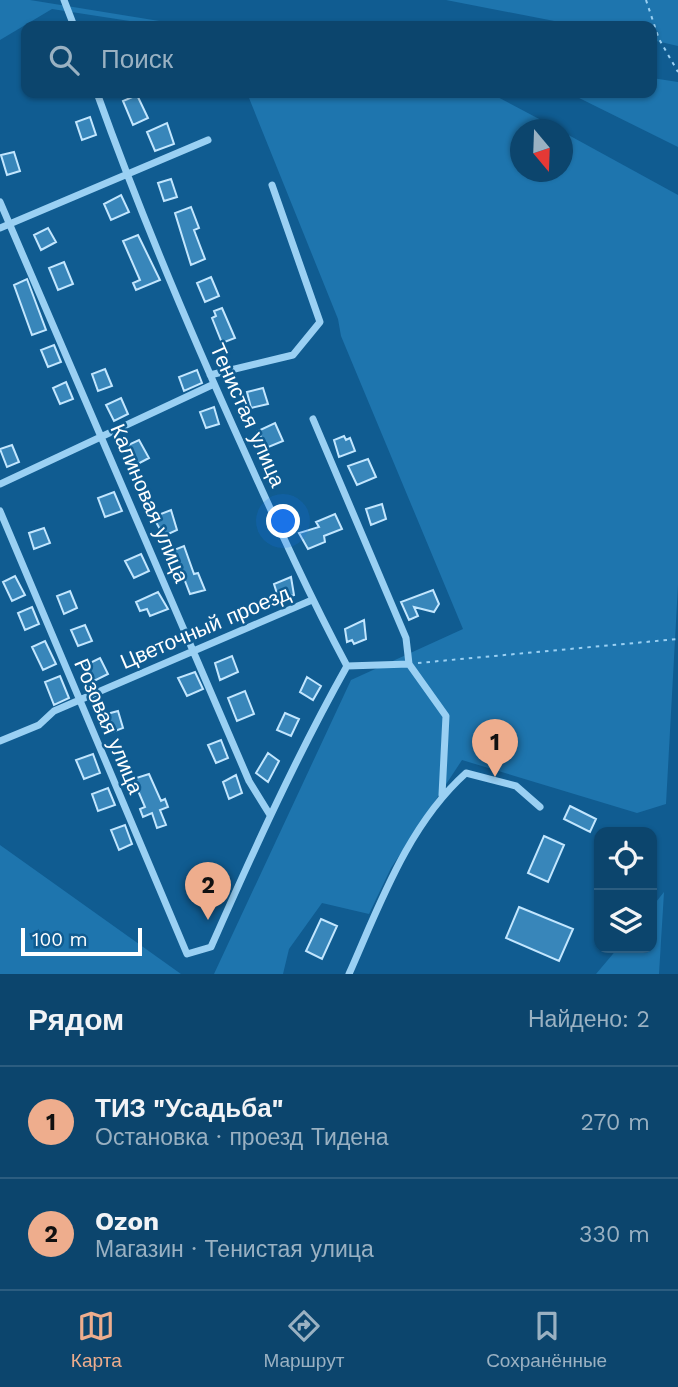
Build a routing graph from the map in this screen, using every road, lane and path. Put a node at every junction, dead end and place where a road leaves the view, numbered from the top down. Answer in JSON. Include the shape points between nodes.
{"nodes":[{"id":1,"x":64,"y":0,"type":"edge"},
{"id":2,"x":646,"y":0,"type":"edge"},
{"id":3,"x":72,"y":21,"type":"edge"},
{"id":4,"x":653,"y":21,"type":"edge"},
{"id":5,"x":657,"y":33,"type":"edge"},
{"id":6,"x":678,"y":72,"type":"edge"},
{"id":7,"x":99,"y":98,"type":"edge"},
{"id":8,"x":208,"y":140,"type":"dead end"},
{"id":9,"x":126,"y":174,"type":"junction"},
{"id":10,"x":272,"y":185,"type":"dead end"},
{"id":11,"x":0,"y":202,"type":"edge"},
{"id":12,"x":9,"y":224,"type":"junction"},
{"id":13,"x":0,"y":228,"type":"edge"},
{"id":14,"x":210,"y":374,"type":"junction"},
{"id":15,"x":214,"y":384,"type":"junction"},
{"id":16,"x":313,"y":419,"type":"dead end"},
{"id":17,"x":102,"y":436,"type":"junction"},
{"id":18,"x":0,"y":484,"type":"edge"},
{"id":19,"x":0,"y":511,"type":"edge"},
{"id":20,"x":312,"y":600,"type":"junction"},
{"id":21,"x":678,"y":639,"type":"edge"},
{"id":22,"x":195,"y":652,"type":"junction"},
{"id":23,"x":410,"y":664,"type":"junction"},
{"id":24,"x":346,"y":666,"type":"junction"},
{"id":25,"x":79,"y":700,"type":"junction"},
{"id":26,"x":0,"y":741,"type":"edge"},
{"id":27,"x":442,"y":794,"type":"junction"},
{"id":28,"x":540,"y":807,"type":"dead end"},
{"id":29,"x":270,"y":815,"type":"junction"},
{"id":30,"x":349,"y":974,"type":"edge"}],
"edges":[{"from":1,"to":3,"type":"street"},
{"from":2,"to":4,"type":"path"},
{"from":5,"to":6,"type":"path"},
{"from":7,"to":9,"type":"street","name":"Тенистая улица"},
{"from":8,"to":9,"type":"street"},
{"from":9,"to":12,"type":"street"},
{"from":9,"to":14,"type":"street","name":"Тенистая улица"},
{"from":10,"to":14,"type":"street","via":[[320,322],[293,355]]},
{"from":11,"to":12,"type":"street","name":"Калиновая улица"},
{"from":12,"to":13,"type":"street"},
{"from":12,"to":17,"type":"street","name":"Калиновая улица"},
{"from":14,"to":15,"type":"street","name":"Тенистая улица"},
{"from":15,"to":17,"type":"street"},
{"from":15,"to":20,"type":"street","name":"Тенистая улица"},
{"from":16,"to":23,"type":"street","via":[[406,638]]},
{"from":17,"to":18,"type":"street"},
{"from":17,"to":22,"type":"street","name":"Калиновая улица"},
{"from":19,"to":25,"type":"street","name":"Розовая улица"},
{"from":20,"to":22,"type":"street","name":"Цветочный проезд"},
{"from":20,"to":24,"type":"street","name":"Тенистая улица"},
{"from":21,"to":23,"type":"path"},
{"from":22,"to":25,"type":"street","name":"Цветочный проезд"},
{"from":22,"to":29,"type":"street","name":"Калиновая улица","via":[[249,781]]},
{"from":23,"to":24,"type":"street"},
{"from":23,"to":27,"type":"street","via":[[446,716]]},
{"from":24,"to":29,"type":"street"},
{"from":25,"to":26,"type":"street","name":"Цветочный проезд","via":[[54,711],[39,725]]},
{"from":25,"to":29,"type":"street","name":"Розовая улица","via":[[187,954],[211,947]]},
{"from":27,"to":28,"type":"street","via":[[466,773],[516,786]]},
{"from":27,"to":30,"type":"street","via":[[395,870]]}]}
